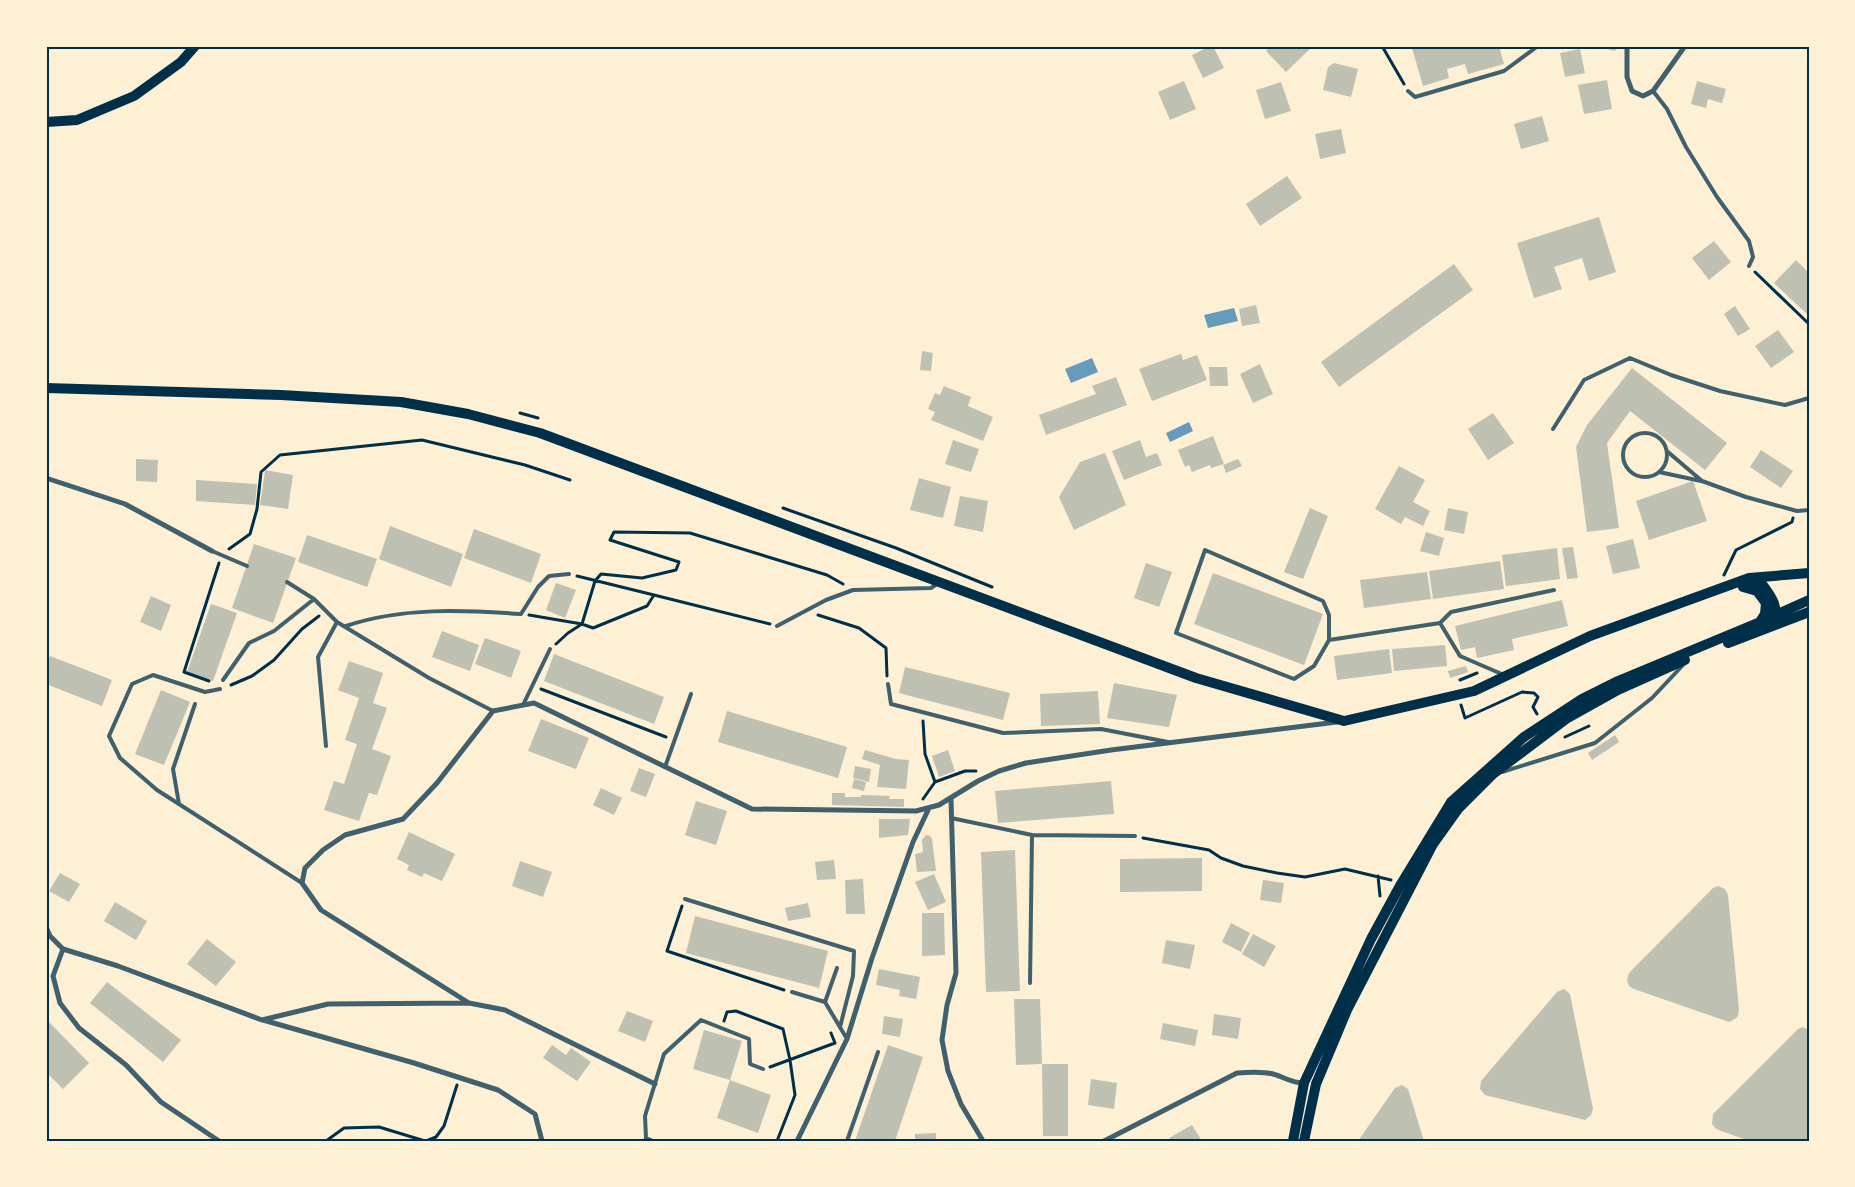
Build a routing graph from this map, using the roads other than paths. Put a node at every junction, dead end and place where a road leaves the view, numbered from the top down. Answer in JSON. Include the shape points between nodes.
{"nodes":[{"id":1,"x":195,"y":46,"type":"edge"},
{"id":2,"x":1538,"y":46,"type":"edge"},
{"id":3,"x":1627,"y":46,"type":"edge"},
{"id":4,"x":1685,"y":46,"type":"edge"},
{"id":5,"x":1408,"y":91,"type":"road end"},
{"id":6,"x":1653,"y":91,"type":"junction"},
{"id":7,"x":46,"y":122,"type":"edge"},
{"id":8,"x":1749,"y":266,"type":"road end"},
{"id":9,"x":46,"y":388,"type":"edge"},
{"id":10,"x":1809,"y":398,"type":"edge"},
{"id":11,"x":1553,"y":429,"type":"dead end"},
{"id":12,"x":1668,"y":452,"type":"junction"},
{"id":13,"x":1659,"y":472,"type":"junction"},
{"id":14,"x":46,"y":478,"type":"edge"},
{"id":15,"x":1702,"y":481,"type":"junction"},
{"id":16,"x":1809,"y":510,"type":"edge"},
{"id":17,"x":212,"y":551,"type":"joint"},
{"id":18,"x":247,"y":566,"type":"dead end"},
{"id":19,"x":1809,"y":572,"type":"edge"},
{"id":20,"x":570,"y":574,"type":"road end"},
{"id":21,"x":1750,"y":578,"type":"junction"},
{"id":22,"x":1809,"y":578,"type":"edge"},
{"id":23,"x":1726,"y":581,"type":"junction"},
{"id":24,"x":287,"y":582,"type":"dead end"},
{"id":25,"x":940,"y":582,"type":"junction"},
{"id":26,"x":1554,"y":590,"type":"dead end"},
{"id":27,"x":314,"y":599,"type":"junction"},
{"id":28,"x":1809,"y":600,"type":"edge"},
{"id":29,"x":1809,"y":612,"type":"edge"},
{"id":30,"x":1776,"y":615,"type":"junction"},
{"id":31,"x":337,"y":622,"type":"junction"},
{"id":32,"x":1440,"y":623,"type":"junction"},
{"id":33,"x":346,"y":626,"type":"junction"},
{"id":34,"x":777,"y":626,"type":"road end"},
{"id":35,"x":1761,"y":626,"type":"junction"},
{"id":36,"x":1329,"y":640,"type":"junction"},
{"id":37,"x":550,"y":649,"type":"road end"},
{"id":38,"x":1689,"y":659,"type":"junction"},
{"id":39,"x":1506,"y":676,"type":"junction"},
{"id":40,"x":223,"y":680,"type":"dead end"},
{"id":41,"x":888,"y":684,"type":"road end"},
{"id":42,"x":220,"y":689,"type":"road end"},
{"id":43,"x":691,"y":694,"type":"dead end"},
{"id":44,"x":195,"y":704,"type":"dead end"},
{"id":45,"x":523,"y":705,"type":"junction"},
{"id":46,"x":493,"y":711,"type":"junction"},
{"id":47,"x":1344,"y":721,"type":"junction"},
{"id":48,"x":1170,"y":742,"type":"junction"},
{"id":49,"x":326,"y":746,"type":"dead end"},
{"id":50,"x":664,"y":766,"type":"junction"},
{"id":51,"x":1493,"y":774,"type":"junction"},
{"id":52,"x":950,"y":799,"type":"junction"},
{"id":53,"x":179,"y":804,"type":"junction"},
{"id":54,"x":929,"y":808,"type":"junction"},
{"id":55,"x":951,"y":818,"type":"junction"},
{"id":56,"x":1032,"y":835,"type":"junction"},
{"id":57,"x":1134,"y":836,"type":"road end"},
{"id":58,"x":302,"y":883,"type":"junction"},
{"id":59,"x":685,"y":899,"type":"road end"},
{"id":60,"x":46,"y":927,"type":"edge"},
{"id":61,"x":62,"y":949,"type":"junction"},
{"id":62,"x":837,"y":968,"type":"dead end"},
{"id":63,"x":1030,"y":983,"type":"dead end"},
{"id":64,"x":792,"y":992,"type":"road end"},
{"id":65,"x":825,"y":1002,"type":"junction"},
{"id":66,"x":469,"y":1003,"type":"junction"},
{"id":67,"x":262,"y":1020,"type":"junction"},
{"id":68,"x":840,"y":1027,"type":"junction"},
{"id":69,"x":847,"y":1039,"type":"junction"},
{"id":70,"x":878,"y":1052,"type":"dead end"},
{"id":71,"x":763,"y":1069,"type":"road end"},
{"id":72,"x":1304,"y":1083,"type":"junction"},
{"id":73,"x":655,"y":1084,"type":"junction"},
{"id":74,"x":646,"y":1139,"type":"edge"},
{"id":75,"x":219,"y":1141,"type":"edge"},
{"id":76,"x":542,"y":1141,"type":"edge"},
{"id":77,"x":654,"y":1141,"type":"edge"},
{"id":78,"x":797,"y":1141,"type":"edge"},
{"id":79,"x":847,"y":1141,"type":"edge"},
{"id":80,"x":983,"y":1141,"type":"edge"},
{"id":81,"x":1104,"y":1141,"type":"edge"},
{"id":82,"x":1293,"y":1141,"type":"edge"},
{"id":83,"x":1304,"y":1141,"type":"edge"}],
"edges":[{"from":1,"to":7,"type":"main road","via":[[181,62],[134,96],[77,120]]},
{"from":2,"to":5,"type":"lane","via":[[1504,71],[1415,97]]},
{"from":3,"to":6,"type":"street","via":[[1632,91],[1643,96]]},
{"from":4,"to":6,"type":"street"},
{"from":6,"to":8,"type":"lane","via":[[1667,109],[1717,197],[1749,241],[1753,257]]},
{"from":9,"to":25,"type":"main road","via":[[401,402],[468,414],[540,433]]},
{"from":10,"to":11,"type":"lane","via":[[1785,405],[1720,391],[1630,358],[1584,380]]},
{"from":12,"to":13,"type":"lane","via":[[1666,463]]},
{"from":12,"to":13,"type":"lane","via":[[1663,441],[1654,434],[1642,432],[1625,446],[1623,458],[1637,476],[1649,477]]},
{"from":12,"to":15,"type":"lane"},
{"from":13,"to":15,"type":"lane"},
{"from":14,"to":17,"type":"street","via":[[126,504]]},
{"from":15,"to":16,"type":"lane","via":[[1796,511]]},
{"from":17,"to":18,"type":"lane"},
{"from":19,"to":21,"type":"main road"},
{"from":20,"to":33,"type":"lane","via":[[549,576],[521,614],[470,610],[391,614]]},
{"from":21,"to":22,"type":"main road"},
{"from":21,"to":23,"type":"main road"},
{"from":23,"to":30,"type":"main road","via":[[1762,584],[1774,600]]},
{"from":23,"to":35,"type":"main road","via":[[1758,591],[1766,603]]},
{"from":23,"to":39,"type":"main road","via":[[1590,636]]},
{"from":24,"to":27,"type":"lane"},
{"from":25,"to":34,"type":"lane","via":[[931,588],[853,590],[826,600]]},
{"from":25,"to":47,"type":"main road","via":[[1196,678]]},
{"from":26,"to":32,"type":"lane","via":[[1451,612]]},
{"from":27,"to":31,"type":"lane"},
{"from":27,"to":40,"type":"lane","via":[[274,631],[249,643]]},
{"from":28,"to":30,"type":"main road"},
{"from":29,"to":35,"type":"main road"},
{"from":30,"to":35,"type":"main road"},
{"from":31,"to":33,"type":"lane"},
{"from":31,"to":49,"type":"lane","via":[[318,657]]},
{"from":32,"to":36,"type":"lane"},
{"from":32,"to":39,"type":"lane","via":[[1460,656]]},
{"from":33,"to":46,"type":"lane","via":[[429,678]]},
{"from":35,"to":38,"type":"main road"},
{"from":35,"to":72,"type":"main road","via":[[1618,680],[1582,699],[1524,737],[1451,802],[1371,939]]},
{"from":36,"to":36,"type":"lane","via":[[1329,615],[1323,601],[1205,550],[1176,633],[1294,679],[1314,666]]},
{"from":37,"to":45,"type":"lane"},
{"from":38,"to":51,"type":"main road","via":[[1618,690],[1566,719]]},
{"from":38,"to":51,"type":"lane","via":[[1652,698],[1595,743]]},
{"from":39,"to":47,"type":"main road","via":[[1474,691]]},
{"from":41,"to":48,"type":"lane","via":[[891,704],[1003,733],[1102,729]]},
{"from":42,"to":53,"type":"lane","via":[[205,692],[153,675],[132,684],[109,736],[120,758]]},
{"from":43,"to":50,"type":"lane"},
{"from":44,"to":53,"type":"lane","via":[[172,769]]},
{"from":45,"to":46,"type":"street"},
{"from":45,"to":50,"type":"street","via":[[534,703]]},
{"from":46,"to":58,"type":"street","via":[[403,820],[345,835],[305,868]]},
{"from":47,"to":48,"type":"street"},
{"from":48,"to":52,"type":"street","via":[[1026,764],[978,781]]},
{"from":50,"to":54,"type":"street","via":[[752,809],[916,811]]},
{"from":51,"to":83,"type":"main road","via":[[1458,809],[1433,844],[1347,1010],[1316,1084]]},
{"from":52,"to":54,"type":"street"},
{"from":52,"to":55,"type":"street"},
{"from":53,"to":58,"type":"lane"},
{"from":54,"to":69,"type":"street","via":[[913,842]]},
{"from":55,"to":56,"type":"lane"},
{"from":55,"to":80,"type":"street","via":[[956,972],[942,1040],[958,1096]]},
{"from":56,"to":57,"type":"lane"},
{"from":56,"to":63,"type":"lane"},
{"from":58,"to":66,"type":"street","via":[[321,910]]},
{"from":59,"to":68,"type":"lane","via":[[854,951],[853,976]]},
{"from":60,"to":61,"type":"street"},
{"from":61,"to":67,"type":"street","via":[[118,966]]},
{"from":61,"to":75,"type":"street","via":[[53,976],[60,1003],[79,1028],[126,1065],[160,1102]]},
{"from":62,"to":65,"type":"lane"},
{"from":64,"to":65,"type":"lane"},
{"from":65,"to":68,"type":"lane"},
{"from":66,"to":67,"type":"street","via":[[328,1004]]},
{"from":66,"to":73,"type":"street","via":[[505,1010]]},
{"from":67,"to":76,"type":"street","via":[[498,1090],[535,1114]]},
{"from":68,"to":69,"type":"lane"},
{"from":69,"to":78,"type":"street"},
{"from":70,"to":79,"type":"lane"},
{"from":71,"to":73,"type":"lane","via":[[750,1064],[749,1039],[701,1020],[664,1054]]},
{"from":72,"to":81,"type":"street","via":[[1294,1083],[1258,1071],[1237,1073]]},
{"from":72,"to":82,"type":"main road"},
{"from":73,"to":74,"type":"lane","via":[[645,1116]]},
{"from":74,"to":77,"type":"lane"}]}
